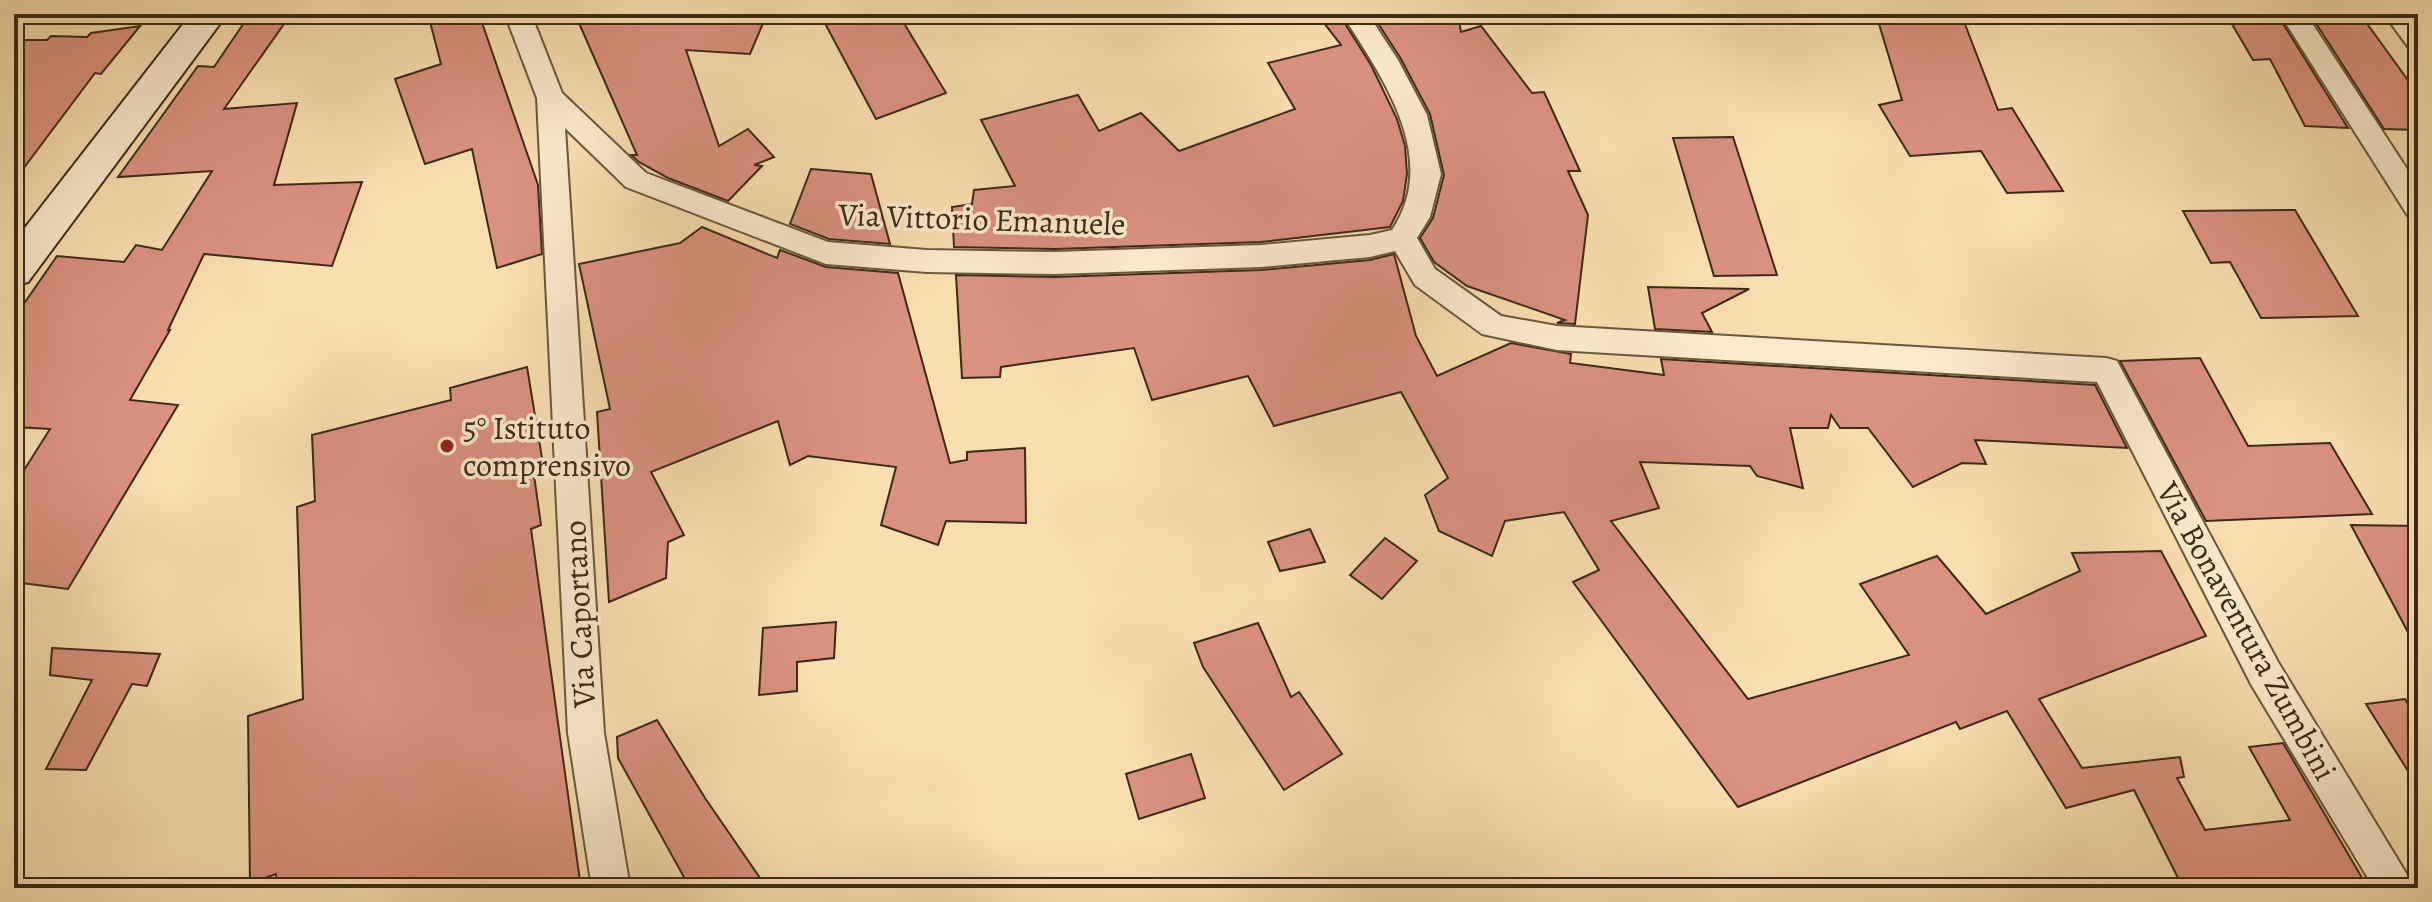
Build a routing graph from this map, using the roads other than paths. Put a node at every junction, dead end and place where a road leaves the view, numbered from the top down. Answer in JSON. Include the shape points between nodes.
{"nodes":[{"id":1,"x":210,"y":14,"type":"edge"},
{"id":2,"x":518,"y":14,"type":"edge"},
{"id":3,"x":1355,"y":14,"type":"edge"},
{"id":4,"x":2293,"y":14,"type":"edge"},
{"id":5,"x":2397,"y":14,"type":"edge"},
{"id":6,"x":2418,"y":42,"type":"edge"},
{"id":7,"x":550,"y":98,"type":"junction"},
{"id":8,"x":2418,"y":209,"type":"edge"},
{"id":9,"x":1402,"y":238,"type":"junction"},
{"id":10,"x":14,"y":271,"type":"edge"},
{"id":11,"x":611,"y":888,"type":"edge"},
{"id":12,"x":2396,"y":888,"type":"edge"}],
"edges":[{"from":1,"to":10,"type":"street"},
{"from":2,"to":7,"type":"street","name":"Via Vittorio Emanuele"},
{"from":3,"to":9,"type":"street","via":[[1414,115],[1427,174],[1416,217]]},
{"from":4,"to":8,"type":"street"},
{"from":5,"to":6,"type":"street"},
{"from":7,"to":9,"type":"street","name":"Via Vittorio Emanuele","via":[[636,180],[826,253],[1055,263],[1261,256]]},
{"from":7,"to":11,"type":"street","name":"Via Caportano","via":[[586,733]]},
{"from":9,"to":12,"type":"street","name":"Via Bonaventura Zumbini","via":[[1425,277],[1493,326],[1557,338],[2106,370],[2265,674]]}]}
